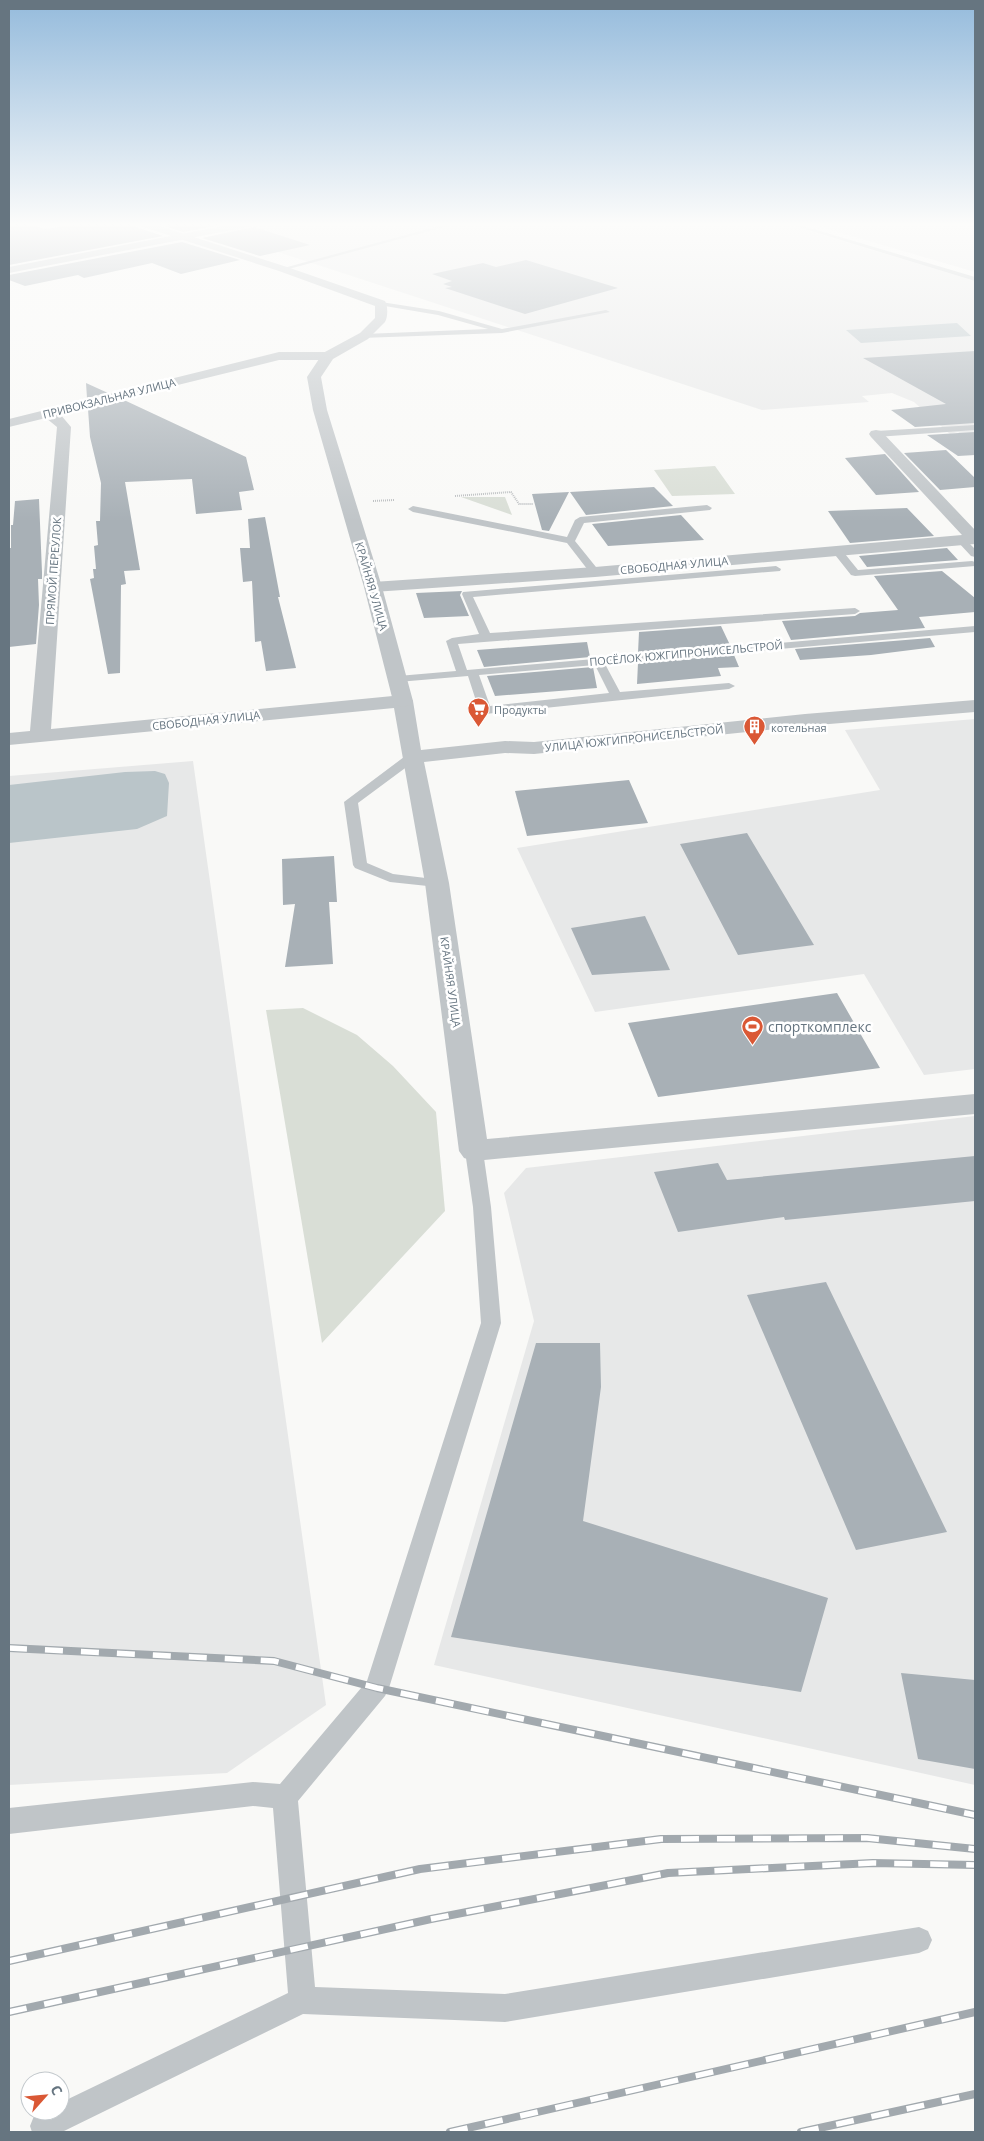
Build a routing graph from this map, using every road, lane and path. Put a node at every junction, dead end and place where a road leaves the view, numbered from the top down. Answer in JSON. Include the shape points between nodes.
{"nodes":[{"id":1,"x":377,"y":323,"type":"edge"},
{"id":2,"x":474,"y":323,"type":"edge"},
{"id":3,"x":546,"y":323,"type":"edge"},
{"id":4,"x":502,"y":331,"type":"junction"},
{"id":5,"x":364,"y":336,"type":"junction"},
{"id":6,"x":328,"y":356,"type":"junction"},
{"id":7,"x":48,"y":413,"type":"junction"},
{"id":8,"x":9,"y":423,"type":"edge"},
{"id":9,"x":975,"y":427,"type":"edge"},
{"id":10,"x":876,"y":434,"type":"joint"},
{"id":11,"x":707,"y":508,"type":"dead end"},
{"id":12,"x":413,"y":509,"type":"dead end"},
{"id":13,"x":970,"y":539,"type":"edge"},
{"id":14,"x":570,"y":541,"type":"junction"},
{"id":15,"x":837,"y":551,"type":"junction"},
{"id":16,"x":974,"y":559,"type":"edge"},
{"id":17,"x":776,"y":569,"type":"dead end"},
{"id":18,"x":595,"y":572,"type":"junction"},
{"id":19,"x":373,"y":587,"type":"junction"},
{"id":20,"x":855,"y":611,"type":"dead end"},
{"id":21,"x":975,"y":629,"type":"edge"},
{"id":22,"x":486,"y":638,"type":"junction"},
{"id":23,"x":598,"y":660,"type":"junction"},
{"id":24,"x":467,"y":673,"type":"junction"},
{"id":25,"x":728,"y":686,"type":"dead end"},
{"id":26,"x":401,"y":690,"type":"junction"},
{"id":27,"x":616,"y":696,"type":"junction"},
{"id":28,"x":975,"y":706,"type":"edge"},
{"id":29,"x":40,"y":736,"type":"junction"},
{"id":30,"x":9,"y":739,"type":"edge"},
{"id":31,"x":412,"y":757,"type":"junction"},
{"id":32,"x":437,"y":883,"type":"junction"},
{"id":33,"x":975,"y":1104,"type":"edge"},
{"id":34,"x":474,"y":1151,"type":"junction"},
{"id":35,"x":285,"y":1797,"type":"junction"},
{"id":36,"x":9,"y":1821,"type":"edge"},
{"id":37,"x":919,"y":1940,"type":"dead end"},
{"id":38,"x":302,"y":2000,"type":"junction"},
{"id":39,"x":44,"y":2126,"type":"dead end"}],
"edges":[{"from":1,"to":5,"type":"street","name":"КРАЙНЯЯ УЛИЦА"},
{"from":2,"to":4,"type":"lane"},
{"from":3,"to":4,"type":"lane"},
{"from":4,"to":5,"type":"lane"},
{"from":5,"to":6,"type":"street","name":"КРАЙНЯЯ УЛИЦА"},
{"from":6,"to":7,"type":"street","name":"ПРИВОКЗАЛЬНАЯ УЛИЦА","via":[[279,356]]},
{"from":6,"to":19,"type":"street","name":"КРАЙНЯЯ УЛИЦА","via":[[314,377],[320,410]]},
{"from":7,"to":8,"type":"street","name":"ПРИВОКЗАЛЬНАЯ УЛИЦА"},
{"from":7,"to":29,"type":"street","name":"ПРЯМОЙ ПЕРЕУЛОК","via":[[64,427]]},
{"from":9,"to":10,"type":"lane"},
{"from":10,"to":13,"type":"street"},
{"from":11,"to":14,"type":"lane","via":[[580,520]]},
{"from":12,"to":14,"type":"lane"},
{"from":13,"to":15,"type":"street","name":"СВОБОДНАЯ УЛИЦА"},
{"from":13,"to":16,"type":"lane"},
{"from":14,"to":18,"type":"lane"},
{"from":15,"to":16,"type":"lane","via":[[855,573]]},
{"from":15,"to":18,"type":"street","name":"СВОБОДНАЯ УЛИЦА"},
{"from":17,"to":22,"type":"lane","via":[[467,594]]},
{"from":18,"to":19,"type":"street","name":"СВОБОДНАЯ УЛИЦА"},
{"from":19,"to":26,"type":"street","name":"КРАЙНЯЯ УЛИЦА"},
{"from":20,"to":22,"type":"lane"},
{"from":21,"to":23,"type":"lane","name":"ПОСЁЛОК ЮЖГИПРОНИСЕЛЬСТРОЙ"},
{"from":22,"to":24,"type":"lane","via":[[452,641]]},
{"from":23,"to":24,"type":"lane","name":"ПОСЁЛОК ЮЖГИПРОНИСЕЛЬСТРОЙ"},
{"from":23,"to":27,"type":"lane"},
{"from":24,"to":26,"type":"lane","name":"ПОСЁЛОК ЮЖГИПРОНИСЕЛЬСТРОЙ"},
{"from":24,"to":27,"type":"lane","via":[[485,710]]},
{"from":25,"to":27,"type":"lane"},
{"from":26,"to":29,"type":"street","name":"СВОБОДНАЯ УЛИЦА"},
{"from":26,"to":31,"type":"street","name":"КРАЙНЯЯ УЛИЦА"},
{"from":28,"to":31,"type":"street","name":"УЛИЦА ЮЖГИПРОНИСЕЛЬСТРОЙ"},
{"from":29,"to":30,"type":"street","name":"СВОБОДНАЯ УЛИЦА"},
{"from":31,"to":32,"type":"street","name":"КРАЙНЯЯ УЛИЦА"},
{"from":31,"to":32,"type":"lane","via":[[351,802],[360,864],[390,878]]},
{"from":32,"to":34,"type":"street","name":"КРАЙНЯЯ УЛИЦА"},
{"from":33,"to":34,"type":"street"},
{"from":34,"to":35,"type":"lane","via":[[492,1323],[377,1688]]},
{"from":35,"to":36,"type":"lane","via":[[253,1794]]},
{"from":35,"to":38,"type":"lane"},
{"from":37,"to":38,"type":"lane","via":[[505,2008]]},
{"from":38,"to":39,"type":"lane"}]}
